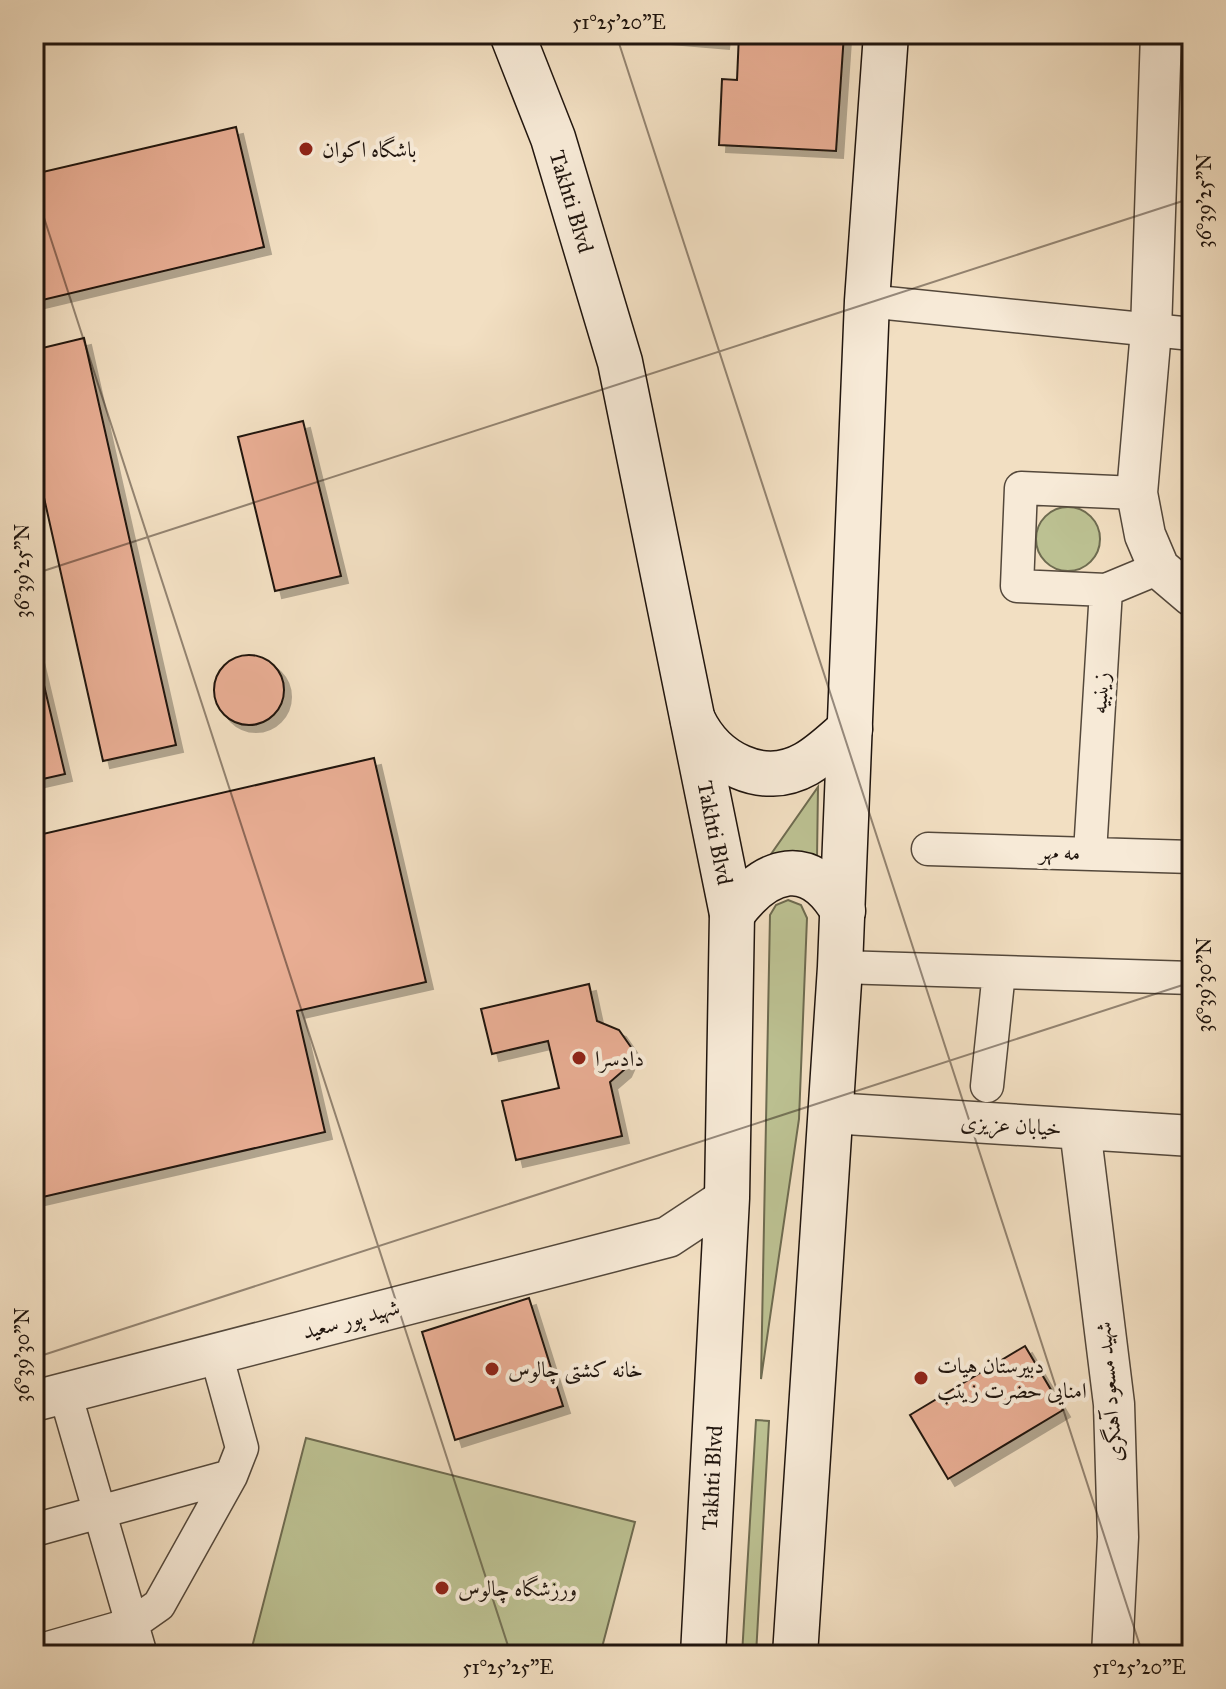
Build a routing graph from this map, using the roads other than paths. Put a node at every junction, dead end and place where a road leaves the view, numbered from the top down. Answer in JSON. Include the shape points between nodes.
{"nodes":[{"id":1,"x":512,"y":34,"type":"edge"},
{"id":2,"x":886,"y":34,"type":"edge"},
{"id":3,"x":1161,"y":34,"type":"edge"},
{"id":4,"x":867,"y":301,"type":"junction"},
{"id":5,"x":1151,"y":331,"type":"junction"},
{"id":6,"x":1192,"y":334,"type":"edge"},
{"id":7,"x":1137,"y":493,"type":"junction"},
{"id":8,"x":1159,"y":568,"type":"junction"},
{"id":9,"x":1106,"y":590,"type":"junction"},
{"id":10,"x":1192,"y":596,"type":"edge"},
{"id":11,"x":692,"y":718,"type":"junction"},
{"id":12,"x":850,"y":729,"type":"junction"},
{"id":13,"x":928,"y":849,"type":"dead end"},
{"id":14,"x":1090,"y":853,"type":"junction"},
{"id":15,"x":1192,"y":857,"type":"edge"},
{"id":16,"x":843,"y":911,"type":"junction"},
{"id":17,"x":732,"y":914,"type":"junction"},
{"id":18,"x":840,"y":967,"type":"junction"},
{"id":19,"x":999,"y":972,"type":"junction"},
{"id":20,"x":1192,"y":978,"type":"edge"},
{"id":21,"x":987,"y":1086,"type":"dead end"},
{"id":22,"x":831,"y":1113,"type":"junction"},
{"id":23,"x":1080,"y":1129,"type":"junction"},
{"id":24,"x":1192,"y":1136,"type":"edge"},
{"id":25,"x":727,"y":1198,"type":"junction"},
{"id":26,"x":668,"y":1237,"type":"junction"},
{"id":27,"x":723,"y":1279,"type":"junction"},
{"id":28,"x":216,"y":1354,"type":"junction"},
{"id":29,"x":50,"y":1397,"type":"edge"},
{"id":30,"x":231,"y":1476,"type":"junction"},
{"id":31,"x":98,"y":1513,"type":"junction"},
{"id":32,"x":34,"y":1530,"type":"edge"},
{"id":33,"x":132,"y":1624,"type":"junction"},
{"id":34,"x":34,"y":1652,"type":"edge"},
{"id":35,"x":141,"y":1655,"type":"edge"},
{"id":36,"x":703,"y":1655,"type":"edge"},
{"id":37,"x":795,"y":1655,"type":"edge"},
{"id":38,"x":1112,"y":1655,"type":"edge"}],
"edges":[{"from":1,"to":11,"type":"main road","name":"Takhti Blvd","via":[[553,138],[620,362]]},
{"from":2,"to":4,"type":"main road"},
{"from":3,"to":5,"type":"street"},
{"from":4,"to":5,"type":"street"},
{"from":4,"to":12,"type":"main road"},
{"from":5,"to":6,"type":"street"},
{"from":5,"to":7,"type":"street"},
{"from":7,"to":8,"type":"street","via":[[1145,535]]},
{"from":7,"to":9,"type":"street","via":[[1021,488],[1017,586]]},
{"from":8,"to":9,"type":"street"},
{"from":8,"to":10,"type":"street"},
{"from":9,"to":14,"type":"street","name":"زینبیه"},
{"from":11,"to":12,"type":"main road","via":[[705,743],[726,761],[751,772],[779,773],[805,765]]},
{"from":11,"to":17,"type":"main road","name":"Takhti Blvd"},
{"from":12,"to":16,"type":"main road"},
{"from":13,"to":14,"type":"street","name":"مه مهر"},
{"from":14,"to":15,"type":"street","name":"مه مهر"},
{"from":16,"to":17,"type":"main road","via":[[820,882],[784,874],[750,889]]},
{"from":16,"to":18,"type":"main road"},
{"from":17,"to":25,"type":"main road","name":"Takhti Blvd"},
{"from":18,"to":19,"type":"street"},
{"from":18,"to":22,"type":"main road"},
{"from":19,"to":20,"type":"street"},
{"from":19,"to":21,"type":"street"},
{"from":22,"to":23,"type":"street","name":"خیابان عزیزی"},
{"from":22,"to":37,"type":"main road"},
{"from":23,"to":24,"type":"street","name":"خیابان عزیزی"},
{"from":23,"to":38,"type":"street","name":"شهید مسعود آهنگری","via":[[1114,1404],[1118,1537]]},
{"from":25,"to":26,"type":"street","name":"شهید پور سعید"},
{"from":25,"to":27,"type":"main road","name":"Takhti Blvd"},
{"from":26,"to":27,"type":"street","via":[[697,1248]]},
{"from":26,"to":28,"type":"street","name":"شهید پور سعید"},
{"from":27,"to":36,"type":"main road","name":"Takhti Blvd"},
{"from":28,"to":29,"type":"street","name":"شهید پور سعید"},
{"from":28,"to":30,"type":"street","via":[[242,1448]]},
{"from":29,"to":31,"type":"street"},
{"from":30,"to":31,"type":"street"},
{"from":30,"to":33,"type":"street","via":[[159,1605]]},
{"from":31,"to":32,"type":"street"},
{"from":31,"to":33,"type":"street"},
{"from":33,"to":34,"type":"street"},
{"from":33,"to":35,"type":"street"}]}
